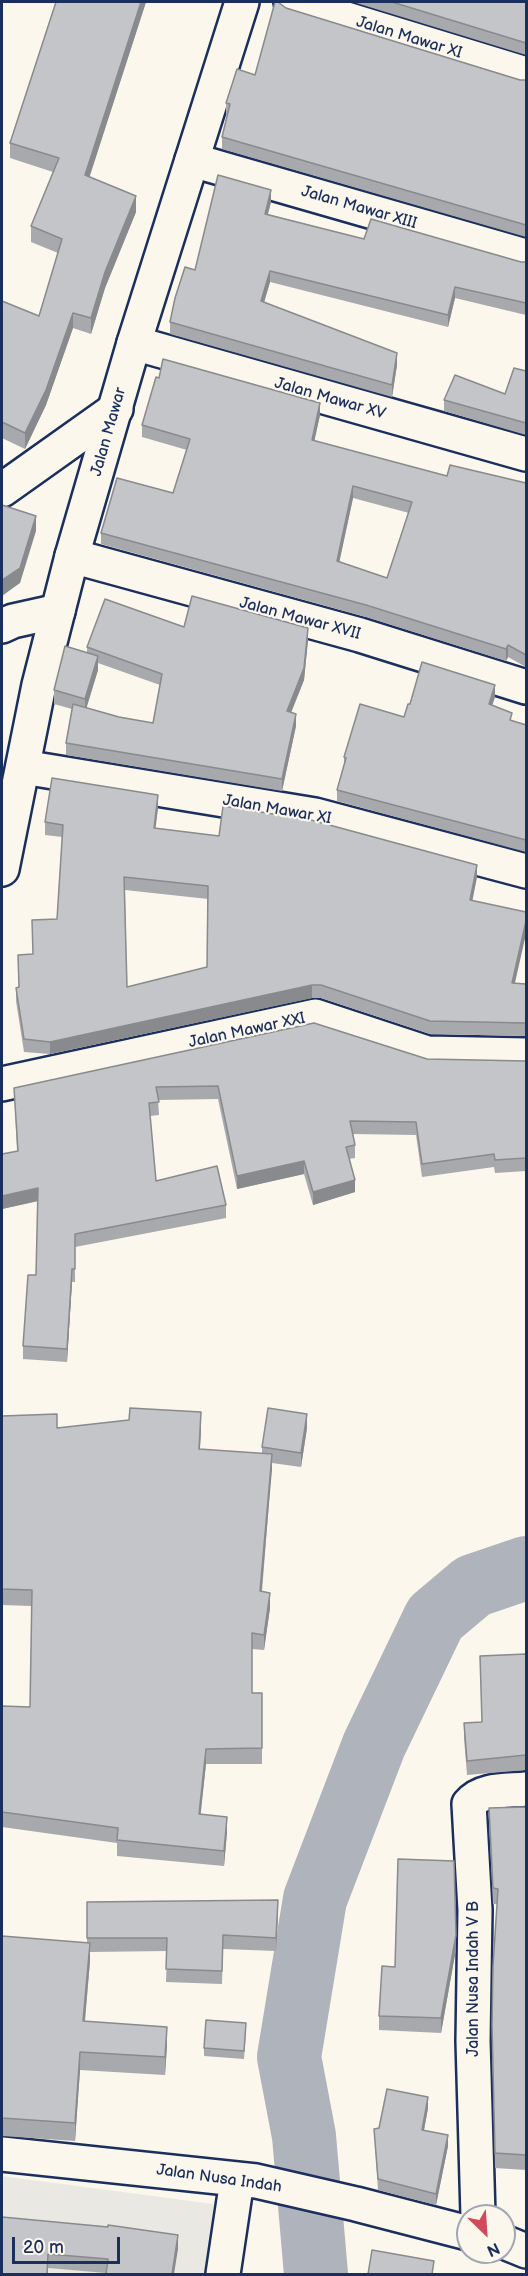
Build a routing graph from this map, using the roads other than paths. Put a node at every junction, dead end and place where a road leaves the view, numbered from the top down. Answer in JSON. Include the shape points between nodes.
{"nodes":[{"id":1,"x":242,"y":2,"type":"edge"},
{"id":2,"x":291,"y":2,"type":"edge"},
{"id":3,"x":526,"y":74,"type":"edge"},
{"id":4,"x":192,"y":160,"type":"junction"},
{"id":5,"x":526,"y":256,"type":"edge"},
{"id":6,"x":134,"y":344,"type":"junction"},
{"id":7,"x":116,"y":409,"type":"junction"},
{"id":8,"x":526,"y":454,"type":"edge"},
{"id":9,"x":2,"y":490,"type":"edge"},
{"id":10,"x":72,"y":556,"type":"junction"},
{"id":11,"x":58,"y":611,"type":"junction"},
{"id":12,"x":2,"y":626,"type":"edge"},
{"id":13,"x":526,"y":687,"type":"edge"},
{"id":14,"x":23,"y":766,"type":"junction"},
{"id":15,"x":2,"y":869,"type":"edge"},
{"id":16,"x":526,"y":871,"type":"edge"},
{"id":17,"x":526,"y":1055,"type":"edge"},
{"id":18,"x":2,"y":1084,"type":"edge"},
{"id":19,"x":526,"y":1789,"type":"edge"},
{"id":20,"x":2,"y":2154,"type":"edge"},
{"id":21,"x":247,"y":2180,"type":"junction"},
{"id":22,"x":478,"y":2204,"type":"edge"},
{"id":23,"x":456,"y":2230,"type":"edge"},
{"id":24,"x":223,"y":2274,"type":"edge"}],
"edges":[{"from":1,"to":4,"type":"street","name":"Jalan Mawar"},
{"from":2,"to":3,"type":"street","name":"Jalan Mawar XI"},
{"from":4,"to":5,"type":"street","name":"Jalan Mawar XIII"},
{"from":4,"to":6,"type":"street","name":"Jalan Mawar"},
{"from":6,"to":7,"type":"street","name":"Jalan Mawar"},
{"from":6,"to":8,"type":"street","name":"Jalan Mawar XV"},
{"from":7,"to":9,"type":"street"},
{"from":7,"to":10,"type":"street","name":"Jalan Mawar"},
{"from":10,"to":11,"type":"street","name":"Jalan Mawar"},
{"from":10,"to":13,"type":"street","name":"Jalan Mawar XVII","via":[[360,635]]},
{"from":11,"to":12,"type":"street"},
{"from":11,"to":14,"type":"street","name":"Jalan Mawar"},
{"from":14,"to":15,"type":"street","name":"Jalan Mawar"},
{"from":14,"to":16,"type":"street","name":"Jalan Mawar XI","via":[[315,815]]},
{"from":17,"to":18,"type":"street","name":"Jalan Mawar XXI","via":[[427,1053],[315,1016]]},
{"from":19,"to":22,"type":"street","name":"Jalan Nusa Indah V B","via":[[482,1793],[469,1804],[475,1910],[473,2041]]},
{"from":20,"to":21,"type":"street","name":"Jalan Nusa Indah"},
{"from":21,"to":23,"type":"street","name":"Jalan Nusa Indah"},
{"from":21,"to":24,"type":"street"}]}
